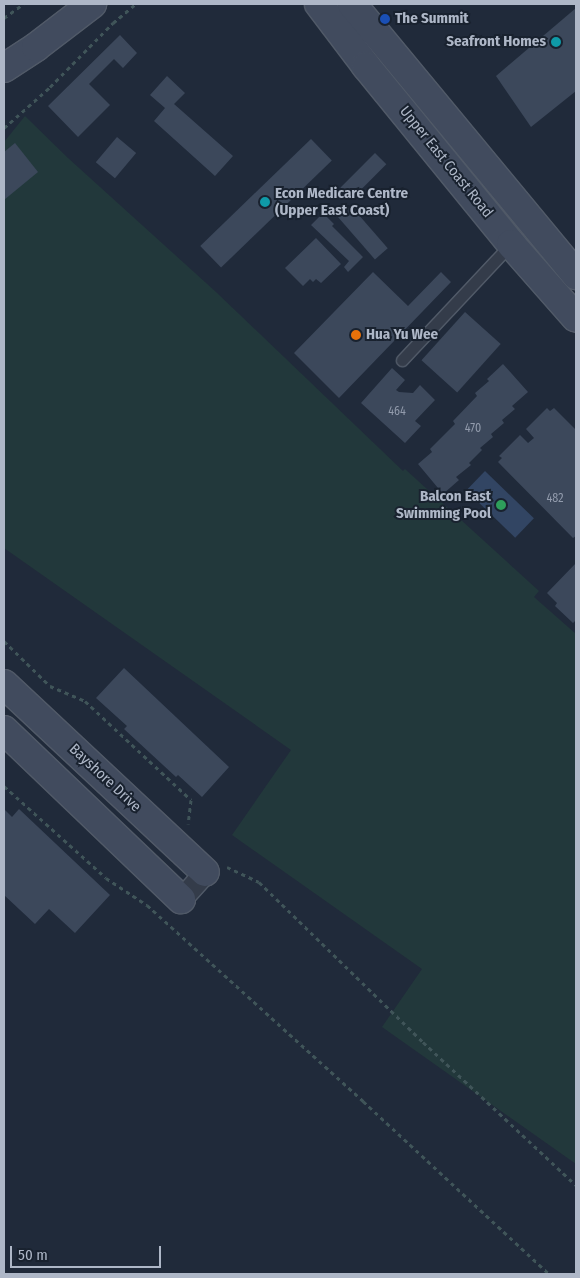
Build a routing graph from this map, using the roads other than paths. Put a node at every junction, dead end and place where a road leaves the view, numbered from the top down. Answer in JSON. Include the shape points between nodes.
{"nodes":[{"id":1,"x":92,"y":4,"type":"edge"},
{"id":2,"x":319,"y":4,"type":"edge"},
{"id":3,"x":352,"y":4,"type":"edge"},
{"id":4,"x":5,"y":68,"type":"edge"},
{"id":5,"x":512,"y":244,"type":"junction"},
{"id":6,"x":576,"y":275,"type":"edge"},
{"id":7,"x":576,"y":318,"type":"edge"},
{"id":8,"x":402,"y":360,"type":"dead end"},
{"id":9,"x":4,"y":684,"type":"edge"},
{"id":10,"x":4,"y":730,"type":"edge"},
{"id":11,"x":205,"y":872,"type":"joint"},
{"id":12,"x":181,"y":899,"type":"joint"}],
"edges":[{"from":1,"to":4,"type":"main road"},
{"from":2,"to":5,"type":"main road","name":"Upper East Coast Road"},
{"from":3,"to":6,"type":"main road","name":"Upper East Coast Road"},
{"from":5,"to":7,"type":"main road","name":"Upper East Coast Road"},
{"from":5,"to":8,"type":"lane"},
{"from":9,"to":11,"type":"main road","name":"Bayshore Drive"},
{"from":10,"to":12,"type":"main road"},
{"from":11,"to":12,"type":"street"}]}
